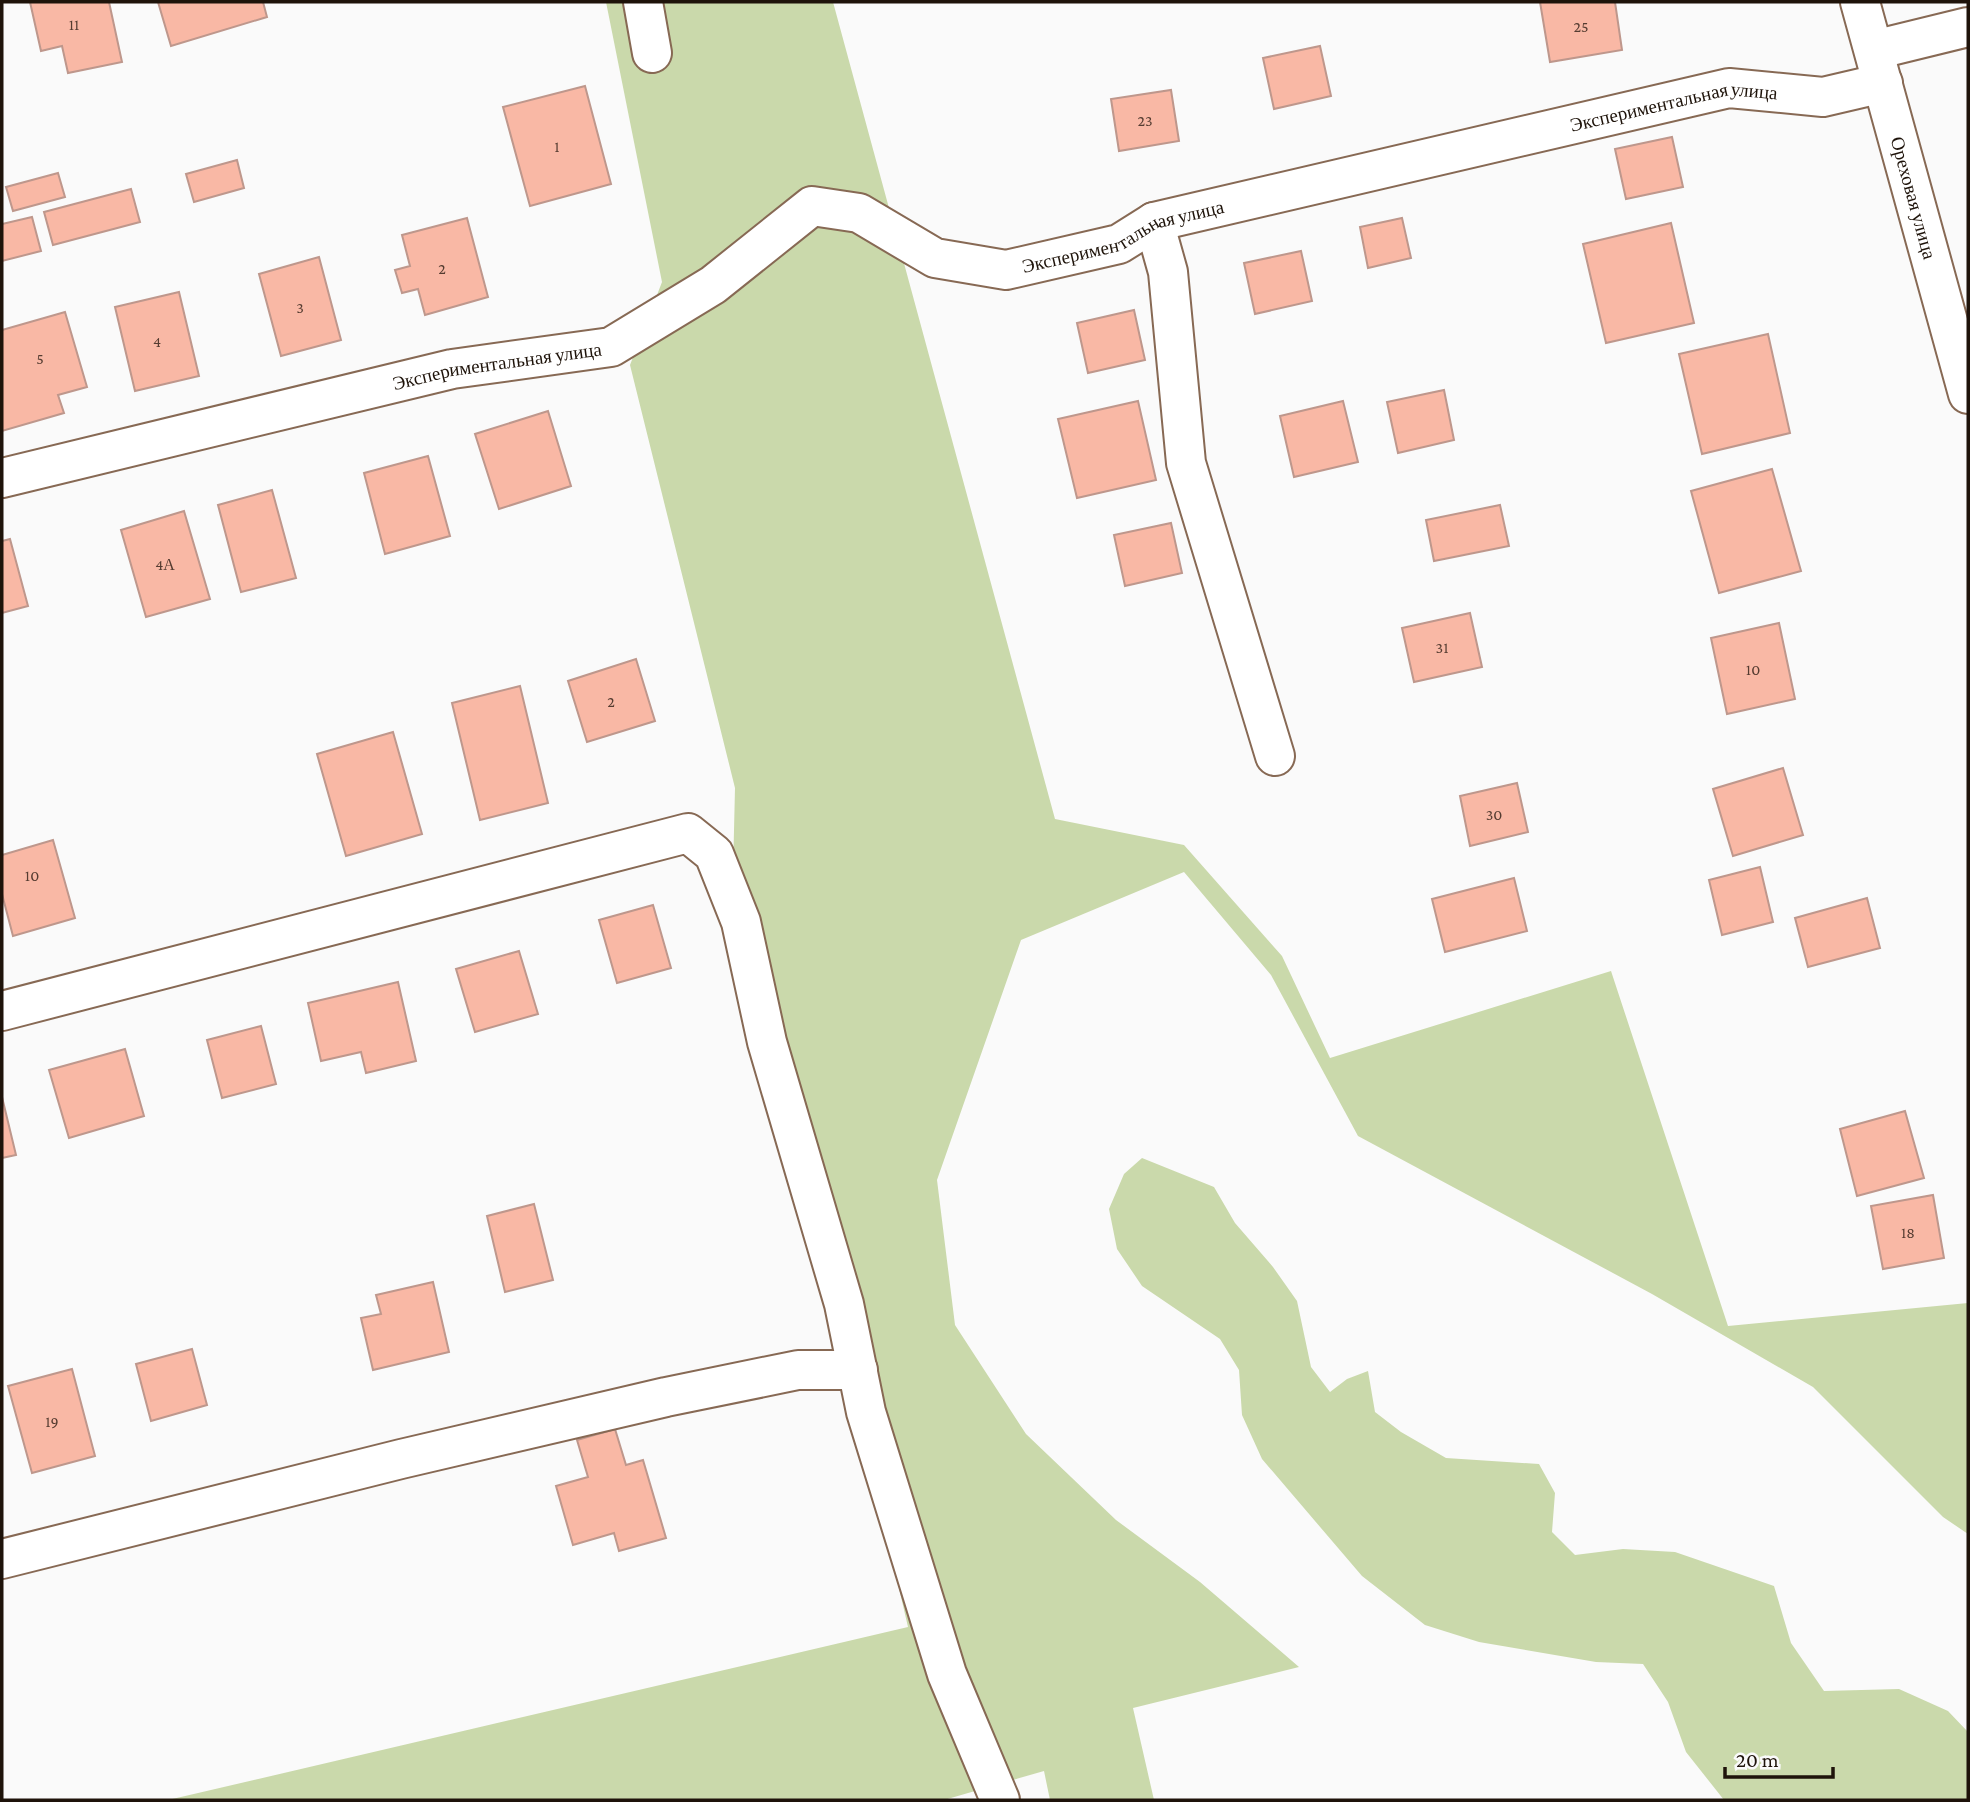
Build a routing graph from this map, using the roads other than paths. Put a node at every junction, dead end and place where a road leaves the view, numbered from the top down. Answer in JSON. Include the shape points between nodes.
{"nodes":[{"id":1,"x":643,"y":2,"type":"edge"},
{"id":2,"x":1860,"y":2,"type":"edge"},
{"id":3,"x":1968,"y":27,"type":"edge"},
{"id":4,"x":652,"y":53,"type":"dead end"},
{"id":5,"x":1879,"y":66,"type":"junction"},
{"id":6,"x":1154,"y":222,"type":"junction"},
{"id":7,"x":1968,"y":394,"type":"edge"},
{"id":8,"x":2,"y":478,"type":"edge"},
{"id":9,"x":1275,"y":755,"type":"dead end"},
{"id":10,"x":2,"y":1011,"type":"edge"},
{"id":11,"x":858,"y":1370,"type":"junction"},
{"id":12,"x":2,"y":1559,"type":"edge"},
{"id":13,"x":1000,"y":1800,"type":"edge"}],
"edges":[{"from":1,"to":4,"type":"street"},
{"from":2,"to":5,"type":"street","name":"Ореховая улица"},
{"from":3,"to":5,"type":"street","name":"Экспериментальная улица"},
{"from":5,"to":6,"type":"street","name":"Экспериментальная улица","via":[[1823,97],[1729,88]]},
{"from":5,"to":7,"type":"street","name":"Ореховая улица"},
{"from":6,"to":8,"type":"street","name":"Экспериментальная улица","via":[[1119,244],[1006,270],[935,258],[859,213],[812,206],[713,285],[611,347],[452,369]]},
{"from":6,"to":9,"type":"street","via":[[1168,272],[1186,463]]},
{"from":10,"to":11,"type":"street","via":[[688,833],[714,853],[741,922],[767,1042],[844,1304]]},
{"from":11,"to":12,"type":"street","via":[[798,1370],[691,1391]]},
{"from":11,"to":13,"type":"street","via":[[866,1412],[947,1674]]}]}
